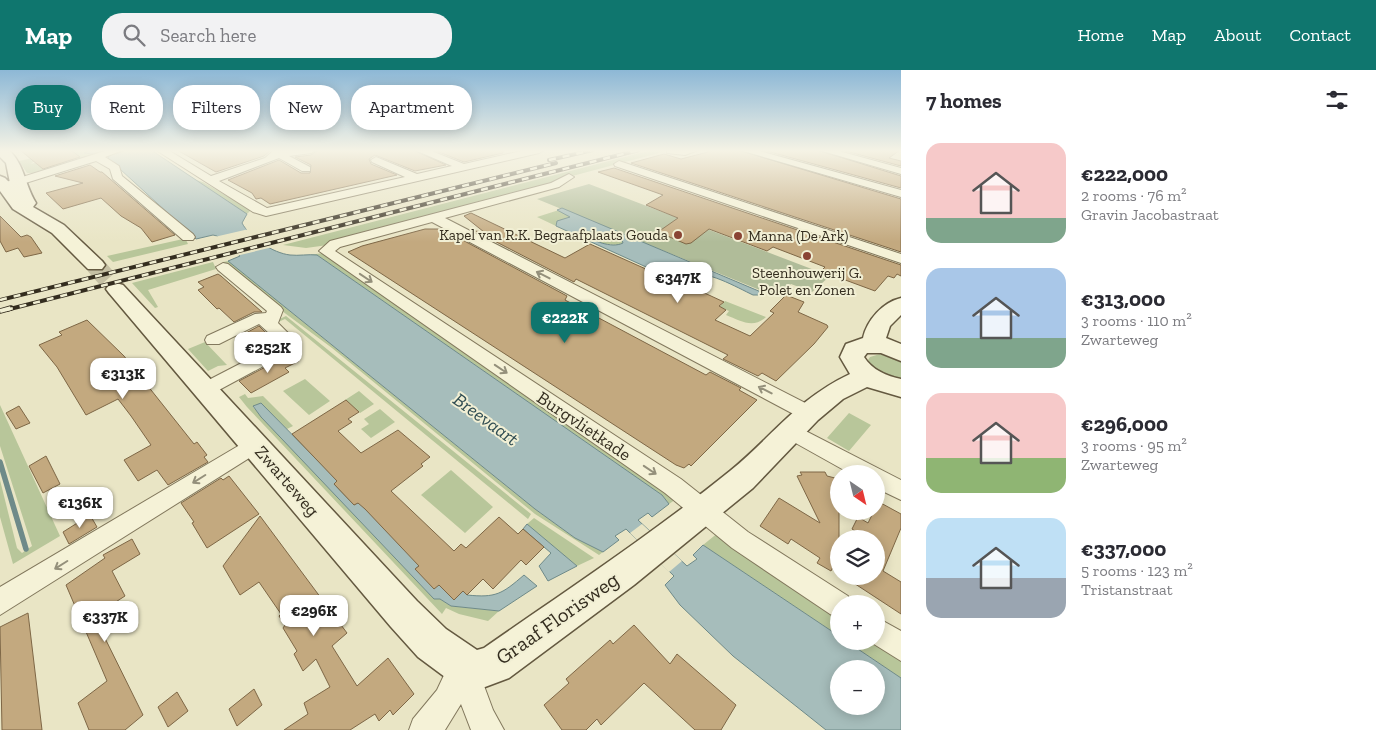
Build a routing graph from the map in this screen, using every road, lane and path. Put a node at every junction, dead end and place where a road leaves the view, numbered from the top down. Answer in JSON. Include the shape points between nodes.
{"nodes":[{"id":1,"x":19,"y":181,"type":"edge"},
{"id":2,"x":121,"y":181,"type":"edge"},
{"id":3,"x":211,"y":181,"type":"edge"},
{"id":4,"x":404,"y":181,"type":"edge"},
{"id":5,"x":563,"y":181,"type":"edge"},
{"id":6,"x":669,"y":181,"type":"edge"},
{"id":7,"x":856,"y":181,"type":"edge"},
{"id":8,"x":6,"y":185,"type":"edge"},
{"id":9,"x":901,"y":194,"type":"edge"},
{"id":10,"x":433,"y":218,"type":"junction"},
{"id":11,"x":188,"y":237,"type":"dead end"},
{"id":12,"x":901,"y":259,"type":"edge"},
{"id":13,"x":95,"y":264,"type":"tunnel mouth"},
{"id":14,"x":223,"y":267,"type":"dead end"},
{"id":15,"x":116,"y":289,"type":"tunnel mouth"},
{"id":16,"x":901,"y":304,"type":"edge"},
{"id":17,"x":269,"y":325,"type":"junction"},
{"id":18,"x":212,"y":340,"type":"dead end"},
{"id":19,"x":875,"y":345,"type":"junction"},
{"id":20,"x":901,"y":353,"type":"edge"},
{"id":21,"x":867,"y":376,"type":"junction"},
{"id":22,"x":901,"y":388,"type":"edge"},
{"id":23,"x":206,"y":390,"type":"junction"},
{"id":24,"x":799,"y":422,"type":"junction"},
{"id":25,"x":248,"y":449,"type":"junction"},
{"id":26,"x":859,"y":465,"type":"edge"},
{"id":27,"x":885,"y":482,"type":"edge"},
{"id":28,"x":901,"y":490,"type":"edge"},
{"id":29,"x":704,"y":509,"type":"junction"},
{"id":30,"x":830,"y":599,"type":"edge"},
{"id":31,"x":0,"y":602,"type":"edge"},
{"id":32,"x":885,"y":636,"type":"edge"},
{"id":33,"x":901,"y":647,"type":"edge"},
{"id":34,"x":464,"y":666,"type":"junction"},
{"id":35,"x":424,"y":730,"type":"edge"},
{"id":36,"x":489,"y":730,"type":"edge"}],
"edges":[{"from":1,"to":8,"type":"street"},
{"from":2,"to":11,"type":"street"},
{"from":3,"to":4,"type":"street","via":[[257,209],[273,211]]},
{"from":5,"to":10,"type":"street"},
{"from":6,"to":12,"type":"street"},
{"from":7,"to":9,"type":"street"},
{"from":8,"to":13,"type":"main road","via":[[19,205],[58,229]]},
{"from":24,"to":10,"type":"street","one_way":true},
{"from":10,"to":29,"type":"street","name":"Burgvlietkade","one_way":true,"via":[[335,244],[326,251]]},
{"from":14,"to":17,"type":"street","via":[[275,310]]},
{"from":15,"to":23,"type":"main road","name":"Zwarteweg"},
{"from":16,"to":19,"type":"main road","via":[[877,327]]},
{"from":17,"to":18,"type":"street","via":[[261,317]]},
{"from":17,"to":23,"type":"street","via":[[290,344]]},
{"from":19,"to":20,"type":"main road"},
{"from":19,"to":21,"type":"main road","via":[[862,346],[852,353],[853,361]]},
{"from":21,"to":22,"type":"main road"},
{"from":21,"to":24,"type":"main road","via":[[834,392]]},
{"from":23,"to":25,"type":"main road","name":"Zwarteweg"},
{"from":24,"to":26,"type":"street"},
{"from":24,"to":29,"type":"main road","via":[[742,479]]},
{"from":25,"to":31,"type":"street","one_way":true},
{"from":25,"to":34,"type":"main road","name":"Zwarteweg","via":[[404,614],[432,642]]},
{"from":27,"to":28,"type":"street"},
{"from":29,"to":30,"type":"street","name":"Burgvlietkade","via":[[740,540]]},
{"from":29,"to":34,"type":"main road","name":"Graaf Florisweg","via":[[495,664],[477,670]]},
{"from":32,"to":33,"type":"street"},
{"from":34,"to":35,"type":"street","via":[[454,691]]},
{"from":34,"to":36,"type":"street","via":[[481,719]]}]}
